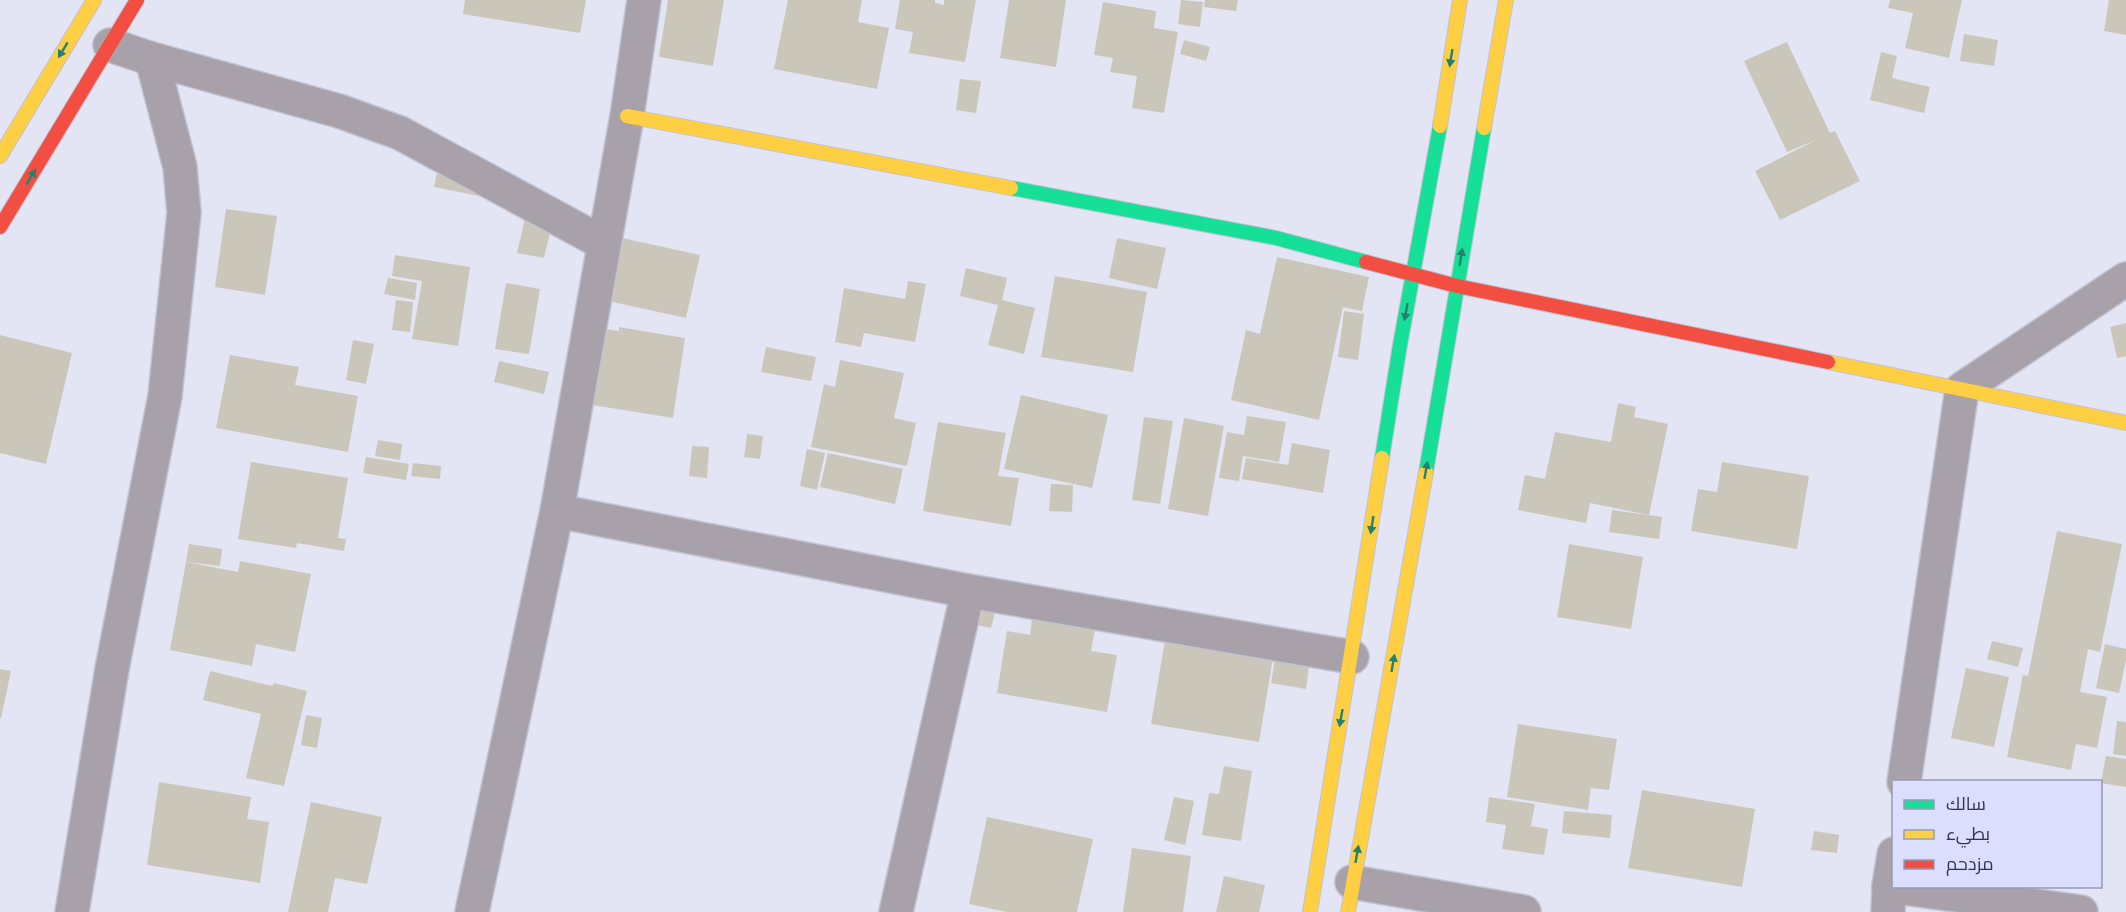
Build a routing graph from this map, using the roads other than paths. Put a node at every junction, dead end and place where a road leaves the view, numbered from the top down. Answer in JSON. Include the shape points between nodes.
{"nodes":[{"id":1,"x":94,"y":0,"type":"edge"},
{"id":2,"x":137,"y":0,"type":"edge"},
{"id":3,"x":644,"y":0,"type":"edge"},
{"id":4,"x":1460,"y":0,"type":"edge"},
{"id":5,"x":1506,"y":0,"type":"edge"},
{"id":6,"x":110,"y":45,"type":"junction"},
{"id":7,"x":152,"y":60,"type":"junction"},
{"id":8,"x":627,"y":116,"type":"junction"},
{"id":9,"x":9,"y":126,"type":"edge"},
{"id":10,"x":0,"y":156,"type":"edge"},
{"id":11,"x":0,"y":227,"type":"edge"},
{"id":12,"x":603,"y":243,"type":"junction"},
{"id":13,"x":1413,"y":273,"type":"junction"},
{"id":14,"x":2126,"y":279,"type":"edge"},
{"id":15,"x":1456,"y":286,"type":"junction"},
{"id":16,"x":1962,"y":389,"type":"junction"},
{"id":17,"x":2126,"y":423,"type":"edge"},
{"id":18,"x":557,"y":511,"type":"junction"},
{"id":19,"x":968,"y":591,"type":"junction"},
{"id":20,"x":1352,"y":657,"type":"junction"},
{"id":21,"x":1904,"y":780,"type":"edge"},
{"id":22,"x":1892,"y":863,"type":"edge"},
{"id":23,"x":1350,"y":897,"type":"edge"},
{"id":24,"x":1888,"y":899,"type":"edge"},
{"id":25,"x":72,"y":912,"type":"edge"},
{"id":26,"x":472,"y":912,"type":"edge"},
{"id":27,"x":896,"y":912,"type":"edge"},
{"id":28,"x":1310,"y":912,"type":"edge"},
{"id":29,"x":1524,"y":912,"type":"edge"},
{"id":30,"x":2082,"y":912,"type":"edge"}],
"edges":[{"from":1,"to":9,"type":"street","one_way":true},
{"from":2,"to":6,"type":"street"},
{"from":3,"to":8,"type":"street"},
{"from":4,"to":13,"type":"street","one_way":true},
{"from":15,"to":5,"type":"street","one_way":true},
{"from":6,"to":7,"type":"street"},
{"from":11,"to":6,"type":"street","one_way":true},
{"from":7,"to":12,"type":"street","via":[[339,111],[400,133]]},
{"from":7,"to":25,"type":"street","via":[[180,167],[184,213],[165,396],[112,669]]},
{"from":8,"to":12,"type":"street"},
{"from":8,"to":13,"type":"street","via":[[1276,238]]},
{"from":9,"to":10,"type":"street"},
{"from":12,"to":18,"type":"street"},
{"from":13,"to":15,"type":"street"},
{"from":13,"to":20,"type":"street","one_way":true},
{"from":14,"to":16,"type":"street"},
{"from":15,"to":16,"type":"street"},
{"from":23,"to":15,"type":"street","one_way":true},
{"from":16,"to":17,"type":"street"},
{"from":16,"to":21,"type":"street"},
{"from":18,"to":19,"type":"street"},
{"from":18,"to":26,"type":"street"},
{"from":19,"to":20,"type":"street"},
{"from":19,"to":27,"type":"street"},
{"from":20,"to":28,"type":"street","one_way":true},
{"from":22,"to":24,"type":"street"},
{"from":23,"to":29,"type":"street"},
{"from":24,"to":30,"type":"street"}]}
